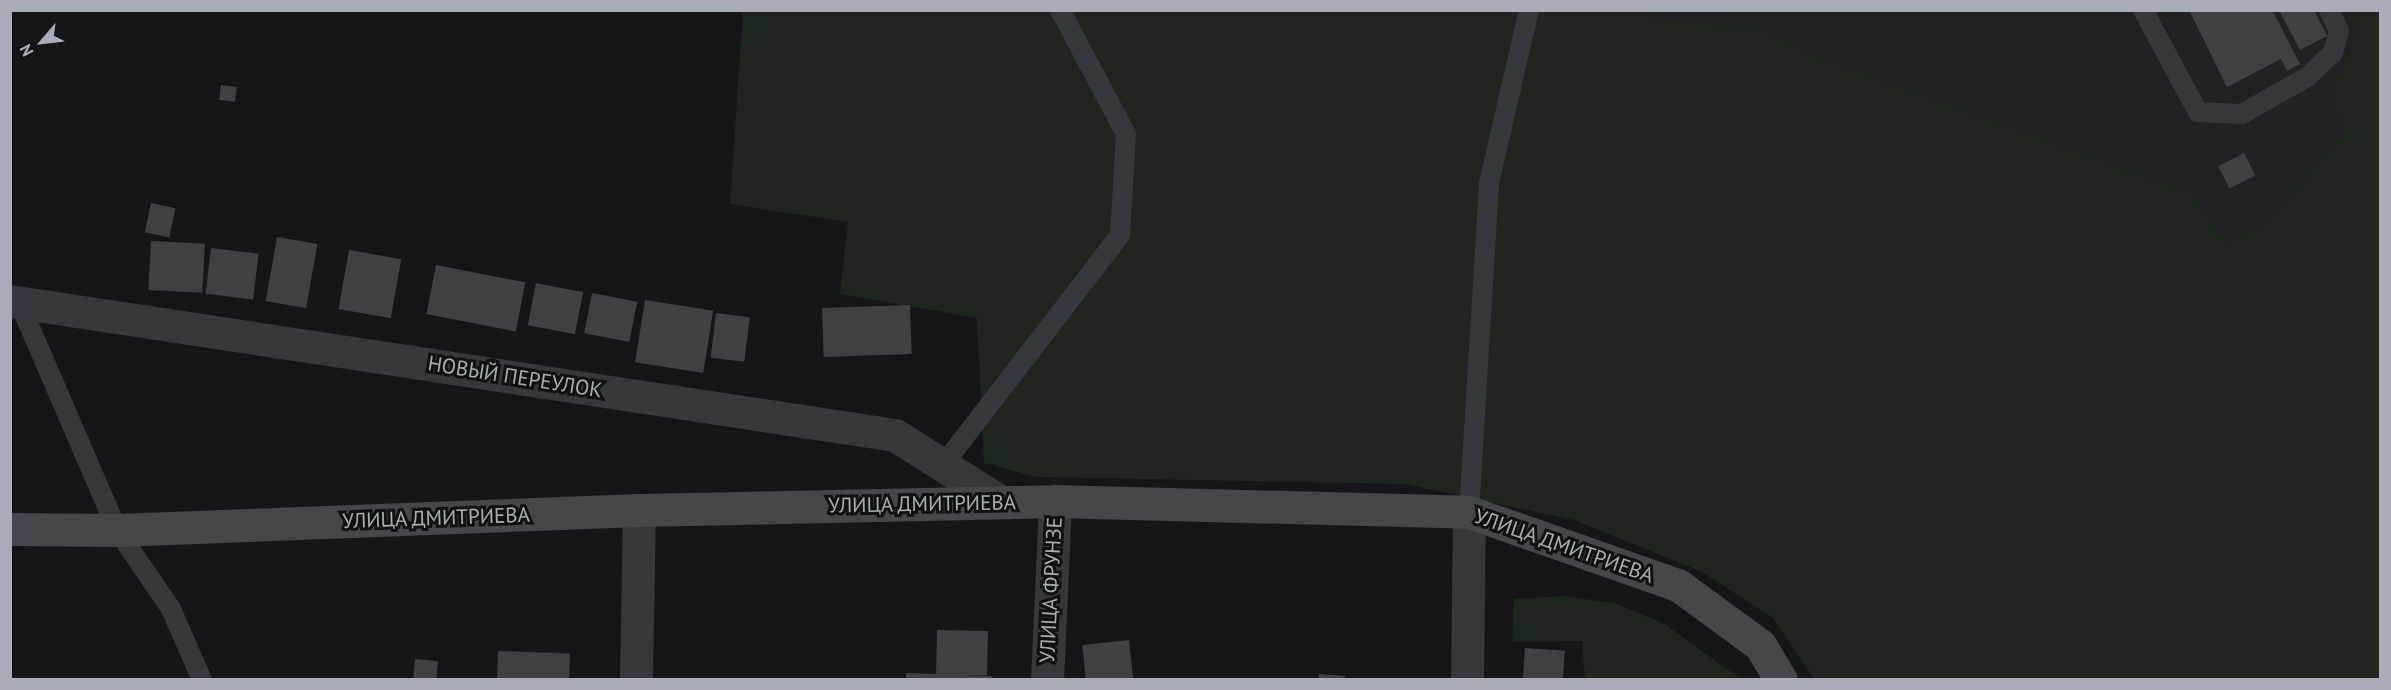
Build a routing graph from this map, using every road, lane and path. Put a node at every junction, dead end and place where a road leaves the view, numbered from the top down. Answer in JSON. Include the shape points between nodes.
{"nodes":[{"id":1,"x":1060,"y":10,"type":"edge"},
{"id":2,"x":1529,"y":10,"type":"edge"},
{"id":3,"x":2143,"y":10,"type":"edge"},
{"id":4,"x":2329,"y":10,"type":"edge"},
{"id":5,"x":15,"y":301,"type":"edge"},
{"id":6,"x":943,"y":465,"type":"junction"},
{"id":7,"x":1055,"y":501,"type":"junction"},
{"id":8,"x":1001,"y":502,"type":"junction"},
{"id":9,"x":639,"y":510,"type":"junction"},
{"id":10,"x":1469,"y":512,"type":"junction"},
{"id":11,"x":10,"y":529,"type":"edge"},
{"id":12,"x":117,"y":530,"type":"junction"},
{"id":13,"x":202,"y":680,"type":"edge"},
{"id":14,"x":636,"y":680,"type":"edge"},
{"id":15,"x":1047,"y":680,"type":"edge"},
{"id":16,"x":1467,"y":680,"type":"edge"},
{"id":17,"x":1782,"y":680,"type":"edge"}],
"edges":[{"from":1,"to":6,"type":"lane","via":[[1126,134],[1120,235]]},
{"from":2,"to":10,"type":"lane","via":[[1489,183]]},
{"from":3,"to":4,"type":"lane","via":[[2198,112],[2242,114],[2307,77],[2333,53],[2340,31]]},
{"from":5,"to":6,"type":"street","name":"НОВЫЙ ПЕРЕУЛОК","via":[[895,435]]},
{"from":5,"to":12,"type":"lane"},
{"from":6,"to":8,"type":"street","name":"НОВЫЙ ПЕРЕУЛОК"},
{"from":7,"to":8,"type":"street","name":"УЛИЦА ДМИТРИЕВА"},
{"from":7,"to":10,"type":"street","name":"УЛИЦА ДМИТРИЕВА"},
{"from":7,"to":15,"type":"street","name":"УЛИЦА ФРУНЗЕ"},
{"from":8,"to":9,"type":"street","name":"УЛИЦА ДМИТРИЕВА"},
{"from":9,"to":12,"type":"street","name":"УЛИЦА ДМИТРИЕВА"},
{"from":9,"to":14,"type":"street"},
{"from":10,"to":16,"type":"street"},
{"from":10,"to":17,"type":"street","name":"УЛИЦА ДМИТРИЕВА","via":[[1678,585],[1760,645]]},
{"from":11,"to":12,"type":"street","name":"УЛИЦА ДМИТРИЕВА"},
{"from":12,"to":13,"type":"lane","via":[[171,609]]}]}
